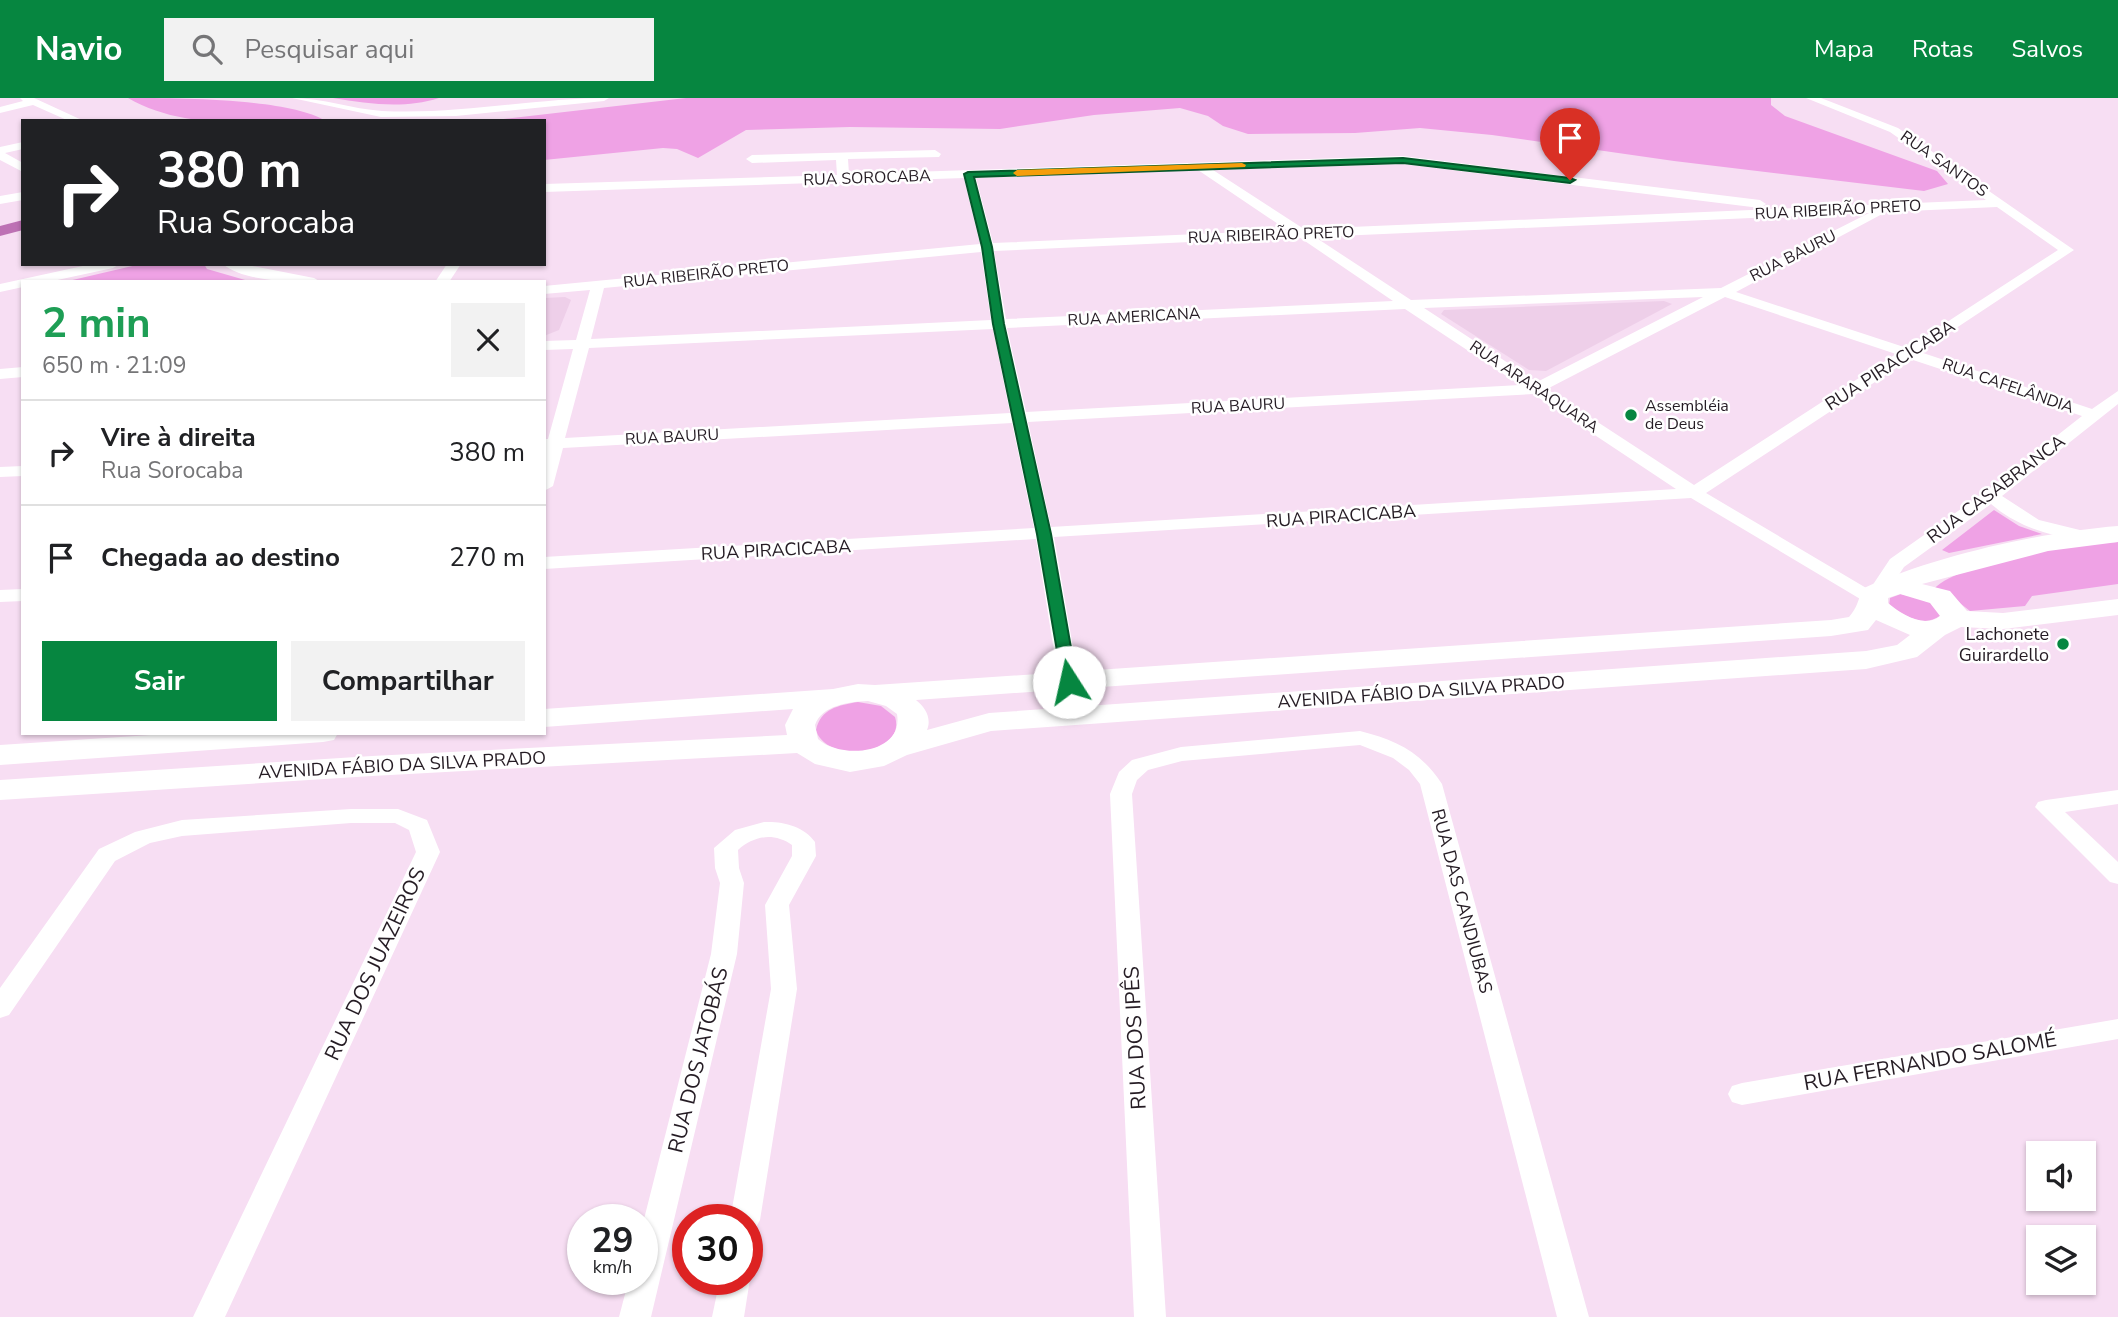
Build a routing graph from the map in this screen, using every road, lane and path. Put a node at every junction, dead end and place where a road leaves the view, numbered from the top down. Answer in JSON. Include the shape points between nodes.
{"nodes":[{"id":1,"x":296,"y":98,"type":"edge"},
{"id":2,"x":604,"y":98,"type":"edge"},
{"id":3,"x":1811,"y":98,"type":"edge"},
{"id":4,"x":455,"y":99,"type":"edge"},
{"id":5,"x":29,"y":100,"type":"edge"},
{"id":6,"x":0,"y":110,"type":"edge"},
{"id":7,"x":431,"y":113,"type":"junction"},
{"id":8,"x":74,"y":119,"type":"edge"},
{"id":9,"x":21,"y":146,"type":"edge"},
{"id":10,"x":0,"y":153,"type":"edge"},
{"id":11,"x":935,"y":154,"type":"dead end"},
{"id":12,"x":842,"y":156,"type":"junction"},
{"id":13,"x":752,"y":159,"type":"dead end"},
{"id":14,"x":21,"y":167,"type":"edge"},
{"id":15,"x":1201,"y":167,"type":"junction"},
{"id":16,"x":968,"y":174,"type":"junction"},
{"id":17,"x":843,"y":179,"type":"junction"},
{"id":18,"x":546,"y":188,"type":"edge"},
{"id":19,"x":21,"y":196,"type":"edge"},
{"id":20,"x":0,"y":200,"type":"edge"},
{"id":21,"x":2000,"y":203,"type":"junction"},
{"id":22,"x":1888,"y":208,"type":"junction"},
{"id":23,"x":1817,"y":211,"type":"junction"},
{"id":24,"x":1301,"y":234,"type":"junction"},
{"id":25,"x":987,"y":247,"type":"junction"},
{"id":26,"x":2067,"y":250,"type":"joint"},
{"id":27,"x":104,"y":266,"type":"edge"},
{"id":28,"x":234,"y":266,"type":"edge"},
{"id":29,"x":37,"y":280,"type":"edge"},
{"id":30,"x":302,"y":280,"type":"edge"},
{"id":31,"x":21,"y":283,"type":"edge"},
{"id":32,"x":598,"y":285,"type":"junction"},
{"id":33,"x":0,"y":288,"type":"edge"},
{"id":34,"x":546,"y":290,"type":"edge"},
{"id":35,"x":1723,"y":292,"type":"junction"},
{"id":36,"x":1410,"y":304,"type":"junction"},
{"id":37,"x":999,"y":324,"type":"junction"},
{"id":38,"x":582,"y":345,"type":"junction"},
{"id":39,"x":546,"y":346,"type":"edge"},
{"id":40,"x":1910,"y":353,"type":"junction"},
{"id":41,"x":21,"y":372,"type":"edge"},
{"id":42,"x":0,"y":374,"type":"edge"},
{"id":43,"x":1535,"y":389,"type":"junction"},
{"id":44,"x":2118,"y":396,"type":"edge"},
{"id":45,"x":2094,"y":415,"type":"junction"},
{"id":46,"x":1020,"y":418,"type":"junction"},
{"id":47,"x":550,"y":443,"type":"edge"},
{"id":48,"x":21,"y":471,"type":"edge"},
{"id":49,"x":0,"y":472,"type":"edge"},
{"id":50,"x":546,"y":472,"type":"edge"},
{"id":51,"x":1695,"y":494,"type":"junction"},
{"id":52,"x":1991,"y":496,"type":"junction"},
{"id":53,"x":1044,"y":534,"type":"junction"},
{"id":54,"x":2118,"y":534,"type":"edge"},
{"id":55,"x":2082,"y":536,"type":"junction"},
{"id":56,"x":546,"y":564,"type":"edge"},
{"id":57,"x":21,"y":595,"type":"edge"},
{"id":58,"x":1879,"y":595,"type":"junction"},
{"id":59,"x":0,"y":596,"type":"edge"},
{"id":60,"x":2118,"y":607,"type":"edge"},
{"id":61,"x":1945,"y":623,"type":"junction"},
{"id":62,"x":1069,"y":682,"type":"junction"},
{"id":63,"x":880,"y":693,"type":"junction"},
{"id":64,"x":832,"y":697,"type":"junction"},
{"id":65,"x":546,"y":718,"type":"edge"},
{"id":66,"x":294,"y":735,"type":"edge"},
{"id":67,"x":805,"y":743,"type":"junction"},
{"id":68,"x":900,"y":747,"type":"junction"},
{"id":69,"x":0,"y":755,"type":"edge"},
{"id":70,"x":1140,"y":765,"type":"joint"},
{"id":71,"x":0,"y":790,"type":"edge"},
{"id":72,"x":2118,"y":797,"type":"edge"},
{"id":73,"x":2118,"y":876,"type":"edge"},
{"id":74,"x":0,"y":1008,"type":"edge"},
{"id":75,"x":2118,"y":1029,"type":"edge"},
{"id":76,"x":1742,"y":1094,"type":"dead end"},
{"id":77,"x":748,"y":1204,"type":"edge"},
{"id":78,"x":732,"y":1295,"type":"edge"},
{"id":79,"x":209,"y":1317,"type":"edge"},
{"id":80,"x":635,"y":1317,"type":"edge"},
{"id":81,"x":728,"y":1317,"type":"edge"},
{"id":82,"x":1150,"y":1317,"type":"edge"},
{"id":83,"x":1573,"y":1317,"type":"edge"}],
"edges":[{"from":1,"to":7,"type":"street","via":[[380,114]]},
{"from":2,"to":7,"type":"street"},
{"from":3,"to":21,"type":"street","name":"RUA SANTOS","via":[[1894,130]]},
{"from":4,"to":7,"type":"street"},
{"from":5,"to":6,"type":"street"},
{"from":5,"to":8,"type":"street"},
{"from":9,"to":10,"type":"street"},
{"from":10,"to":14,"type":"street"},
{"from":11,"to":12,"type":"street"},
{"from":12,"to":13,"type":"street"},
{"from":12,"to":17,"type":"street"},
{"from":15,"to":16,"type":"street","name":"RUA SOROCABA"},
{"from":15,"to":23,"type":"street","name":"RUA SOROCABA","via":[[1403,160]]},
{"from":15,"to":24,"type":"street","name":"RUA ARARAQUARA"},
{"from":16,"to":17,"type":"street","name":"RUA SOROCABA"},
{"from":16,"to":25,"type":"street"},
{"from":17,"to":18,"type":"street","name":"RUA SOROCABA"},
{"from":19,"to":20,"type":"street"},
{"from":21,"to":22,"type":"street","name":"RUA RIBEIRÃO PRETO"},
{"from":21,"to":26,"type":"street","name":"RUA SANTOS"},
{"from":22,"to":23,"type":"street","name":"RUA RIBEIRÃO PRETO"},
{"from":22,"to":35,"type":"street","name":"RUA BAURU"},
{"from":23,"to":24,"type":"street","name":"RUA RIBEIRÃO PRETO"},
{"from":24,"to":25,"type":"street","name":"RUA RIBEIRÃO PRETO"},
{"from":24,"to":36,"type":"street","name":"RUA ARARAQUARA"},
{"from":25,"to":32,"type":"street","name":"RUA RIBEIRÃO PRETO"},
{"from":25,"to":37,"type":"street"},
{"from":26,"to":40,"type":"street","name":"RUA PIRACICABA"},
{"from":27,"to":29,"type":"street"},
{"from":28,"to":30,"type":"street"},
{"from":31,"to":33,"type":"street"},
{"from":32,"to":34,"type":"street","name":"RUA RIBEIRÃO PRETO"},
{"from":32,"to":38,"type":"street"},
{"from":35,"to":36,"type":"street","name":"RUA AMERICANA"},
{"from":35,"to":40,"type":"street","name":"RUA CAFELÂNDIA"},
{"from":35,"to":43,"type":"street","name":"RUA BAURU"},
{"from":36,"to":37,"type":"street","name":"RUA AMERICANA"},
{"from":36,"to":43,"type":"street","name":"RUA ARARAQUARA"},
{"from":37,"to":38,"type":"street","name":"RUA AMERICANA"},
{"from":37,"to":46,"type":"street"},
{"from":38,"to":39,"type":"street","name":"RUA AMERICANA"},
{"from":38,"to":47,"type":"street"},
{"from":40,"to":45,"type":"street","name":"RUA CAFELÂNDIA"},
{"from":40,"to":51,"type":"street","name":"RUA PIRACICABA"},
{"from":41,"to":42,"type":"street"},
{"from":43,"to":46,"type":"street","name":"RUA BAURU"},
{"from":43,"to":51,"type":"street","name":"RUA ARARAQUARA"},
{"from":44,"to":45,"type":"street","name":"RUA CASABRANCA"},
{"from":45,"to":52,"type":"street","name":"RUA CASABRANCA"},
{"from":46,"to":47,"type":"street","name":"RUA BAURU"},
{"from":46,"to":53,"type":"street"},
{"from":47,"to":50,"type":"street"},
{"from":48,"to":49,"type":"street"},
{"from":51,"to":53,"type":"street","name":"RUA PIRACICABA"},
{"from":51,"to":58,"type":"street","name":"RUA ARARAQUARA"},
{"from":52,"to":55,"type":"street","via":[[2013,515],[2041,529]]},
{"from":52,"to":58,"type":"street","name":"RUA CASABRANCA","via":[[1897,563]]},
{"from":53,"to":56,"type":"street","name":"RUA PIRACICABA"},
{"from":53,"to":62,"type":"street"},
{"from":54,"to":55,"type":"main road","name":"AVENIDA FÁBIO DA SILVA PRADO"},
{"from":55,"to":58,"type":"main road","name":"AVENIDA FÁBIO DA SILVA PRADO","via":[[1924,572]]},
{"from":57,"to":59,"type":"street"},
{"from":58,"to":61,"type":"main road","via":[[1880,612],[1899,623]]},
{"from":58,"to":61,"type":"main road","via":[[1914,588],[1928,592],[1949,604]]},
{"from":58,"to":62,"type":"main road","name":"AVENIDA FÁBIO DA SILVA PRADO","via":[[1858,624],[1831,628]]},
{"from":60,"to":61,"type":"main road"},
{"from":61,"to":68,"type":"main road","name":"AVENIDA FÁBIO DA SILVA PRADO","via":[[1907,651],[1866,660],[989,722]]},
{"from":62,"to":63,"type":"main road","name":"AVENIDA FÁBIO DA SILVA PRADO"},
{"from":63,"to":64,"type":"main road"},
{"from":63,"to":68,"type":"main road","via":[[899,700],[914,715],[915,726]]},
{"from":64,"to":65,"type":"main road"},
{"from":64,"to":67,"type":"main road","via":[[806,714],[800,733]]},
{"from":66,"to":69,"type":"main road","name":"AVENIDA FÁBIO DA SILVA PRADO"},
{"from":67,"to":68,"type":"main road","via":[[830,759],[848,761],[885,755]]},
{"from":67,"to":71,"type":"main road","name":"AVENIDA FÁBIO DA SILVA PRADO"},
{"from":70,"to":82,"type":"street","name":"RUA DOS IPÊS","via":[[1127,777],[1121,794]]},
{"from":70,"to":83,"type":"street","name":"RUA DAS CANDIUBAS","via":[[1181,754],[1360,738],[1387,744],[1422,769],[1431,784]]},
{"from":72,"to":73,"type":"street","via":[[2046,807]]},
{"from":74,"to":79,"type":"street","name":"RUA DOS JUAZEIROS","via":[[107,855],[143,837],[182,828],[351,816],[398,816],[419,825],[428,852]]},
{"from":75,"to":76,"type":"street","name":"RUA FERNANDO SALOMÉ"},
{"from":77,"to":80,"type":"street","name":"RUA DOS JATOBÁS","via":[[784,989],[777,905],[804,856],[803,842],[795,834],[769,828],[736,838],[726,849],[732,883],[724,954]]},
{"from":78,"to":81,"type":"street"}]}
